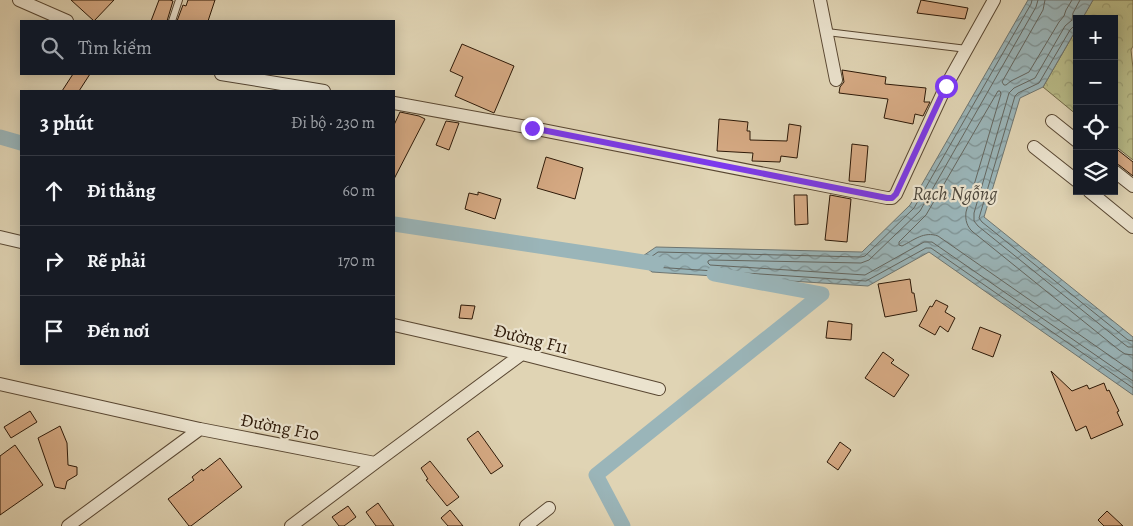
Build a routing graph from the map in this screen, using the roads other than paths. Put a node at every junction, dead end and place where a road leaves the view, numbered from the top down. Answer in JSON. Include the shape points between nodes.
{"nodes":[{"id":1,"x":20,"y":0,"type":"edge"},
{"id":2,"x":179,"y":0,"type":"edge"},
{"id":3,"x":820,"y":0,"type":"edge"},
{"id":4,"x":994,"y":0,"type":"edge"},
{"id":5,"x":65,"y":20,"type":"edge"},
{"id":6,"x":172,"y":20,"type":"edge"},
{"id":7,"x":827,"y":32,"type":"junction"},
{"id":8,"x":967,"y":49,"type":"junction"},
{"id":9,"x":227,"y":75,"type":"edge"},
{"id":10,"x":836,"y":80,"type":"dead end"},
{"id":11,"x":318,"y":90,"type":"edge"},
{"id":12,"x":395,"y":103,"type":"edge"},
{"id":13,"x":1052,"y":121,"type":"dead end"},
{"id":14,"x":1073,"y":138,"type":"edge"},
{"id":15,"x":1034,"y":147,"type":"dead end"},
{"id":16,"x":1118,"y":174,"type":"edge"},
{"id":17,"x":1073,"y":179,"type":"edge"},
{"id":18,"x":1133,"y":186,"type":"edge"},
{"id":19,"x":1094,"y":195,"type":"edge"},
{"id":20,"x":1133,"y":227,"type":"edge"},
{"id":21,"x":0,"y":237,"type":"edge"},
{"id":22,"x":20,"y":242,"type":"edge"},
{"id":23,"x":395,"y":325,"type":"edge"},
{"id":24,"x":522,"y":354,"type":"junction"},
{"id":25,"x":0,"y":384,"type":"edge"},
{"id":26,"x":659,"y":389,"type":"dead end"},
{"id":27,"x":200,"y":429,"type":"junction"},
{"id":28,"x":374,"y":463,"type":"junction"},
{"id":29,"x":549,"y":508,"type":"dead end"},
{"id":30,"x":68,"y":526,"type":"edge"},
{"id":31,"x":291,"y":526,"type":"edge"},
{"id":32,"x":526,"y":526,"type":"edge"}],
"edges":[{"from":1,"to":5,"type":"street"},
{"from":2,"to":6,"type":"lane"},
{"from":3,"to":7,"type":"street"},
{"from":4,"to":8,"type":"street"},
{"from":7,"to":8,"type":"lane"},
{"from":7,"to":10,"type":"street"},
{"from":8,"to":12,"type":"street","via":[[892,198]]},
{"from":9,"to":11,"type":"street"},
{"from":13,"to":14,"type":"street"},
{"from":15,"to":17,"type":"street"},
{"from":16,"to":18,"type":"street"},
{"from":19,"to":20,"type":"street"},
{"from":21,"to":22,"type":"street"},
{"from":23,"to":24,"type":"street","name":"Đường F11"},
{"from":24,"to":26,"type":"street","name":"Đường F11"},
{"from":24,"to":28,"type":"street"},
{"from":25,"to":27,"type":"street","name":"Đường F10"},
{"from":27,"to":28,"type":"street","name":"Đường F10"},
{"from":27,"to":30,"type":"street"},
{"from":28,"to":31,"type":"street"},
{"from":29,"to":32,"type":"street"}]}
